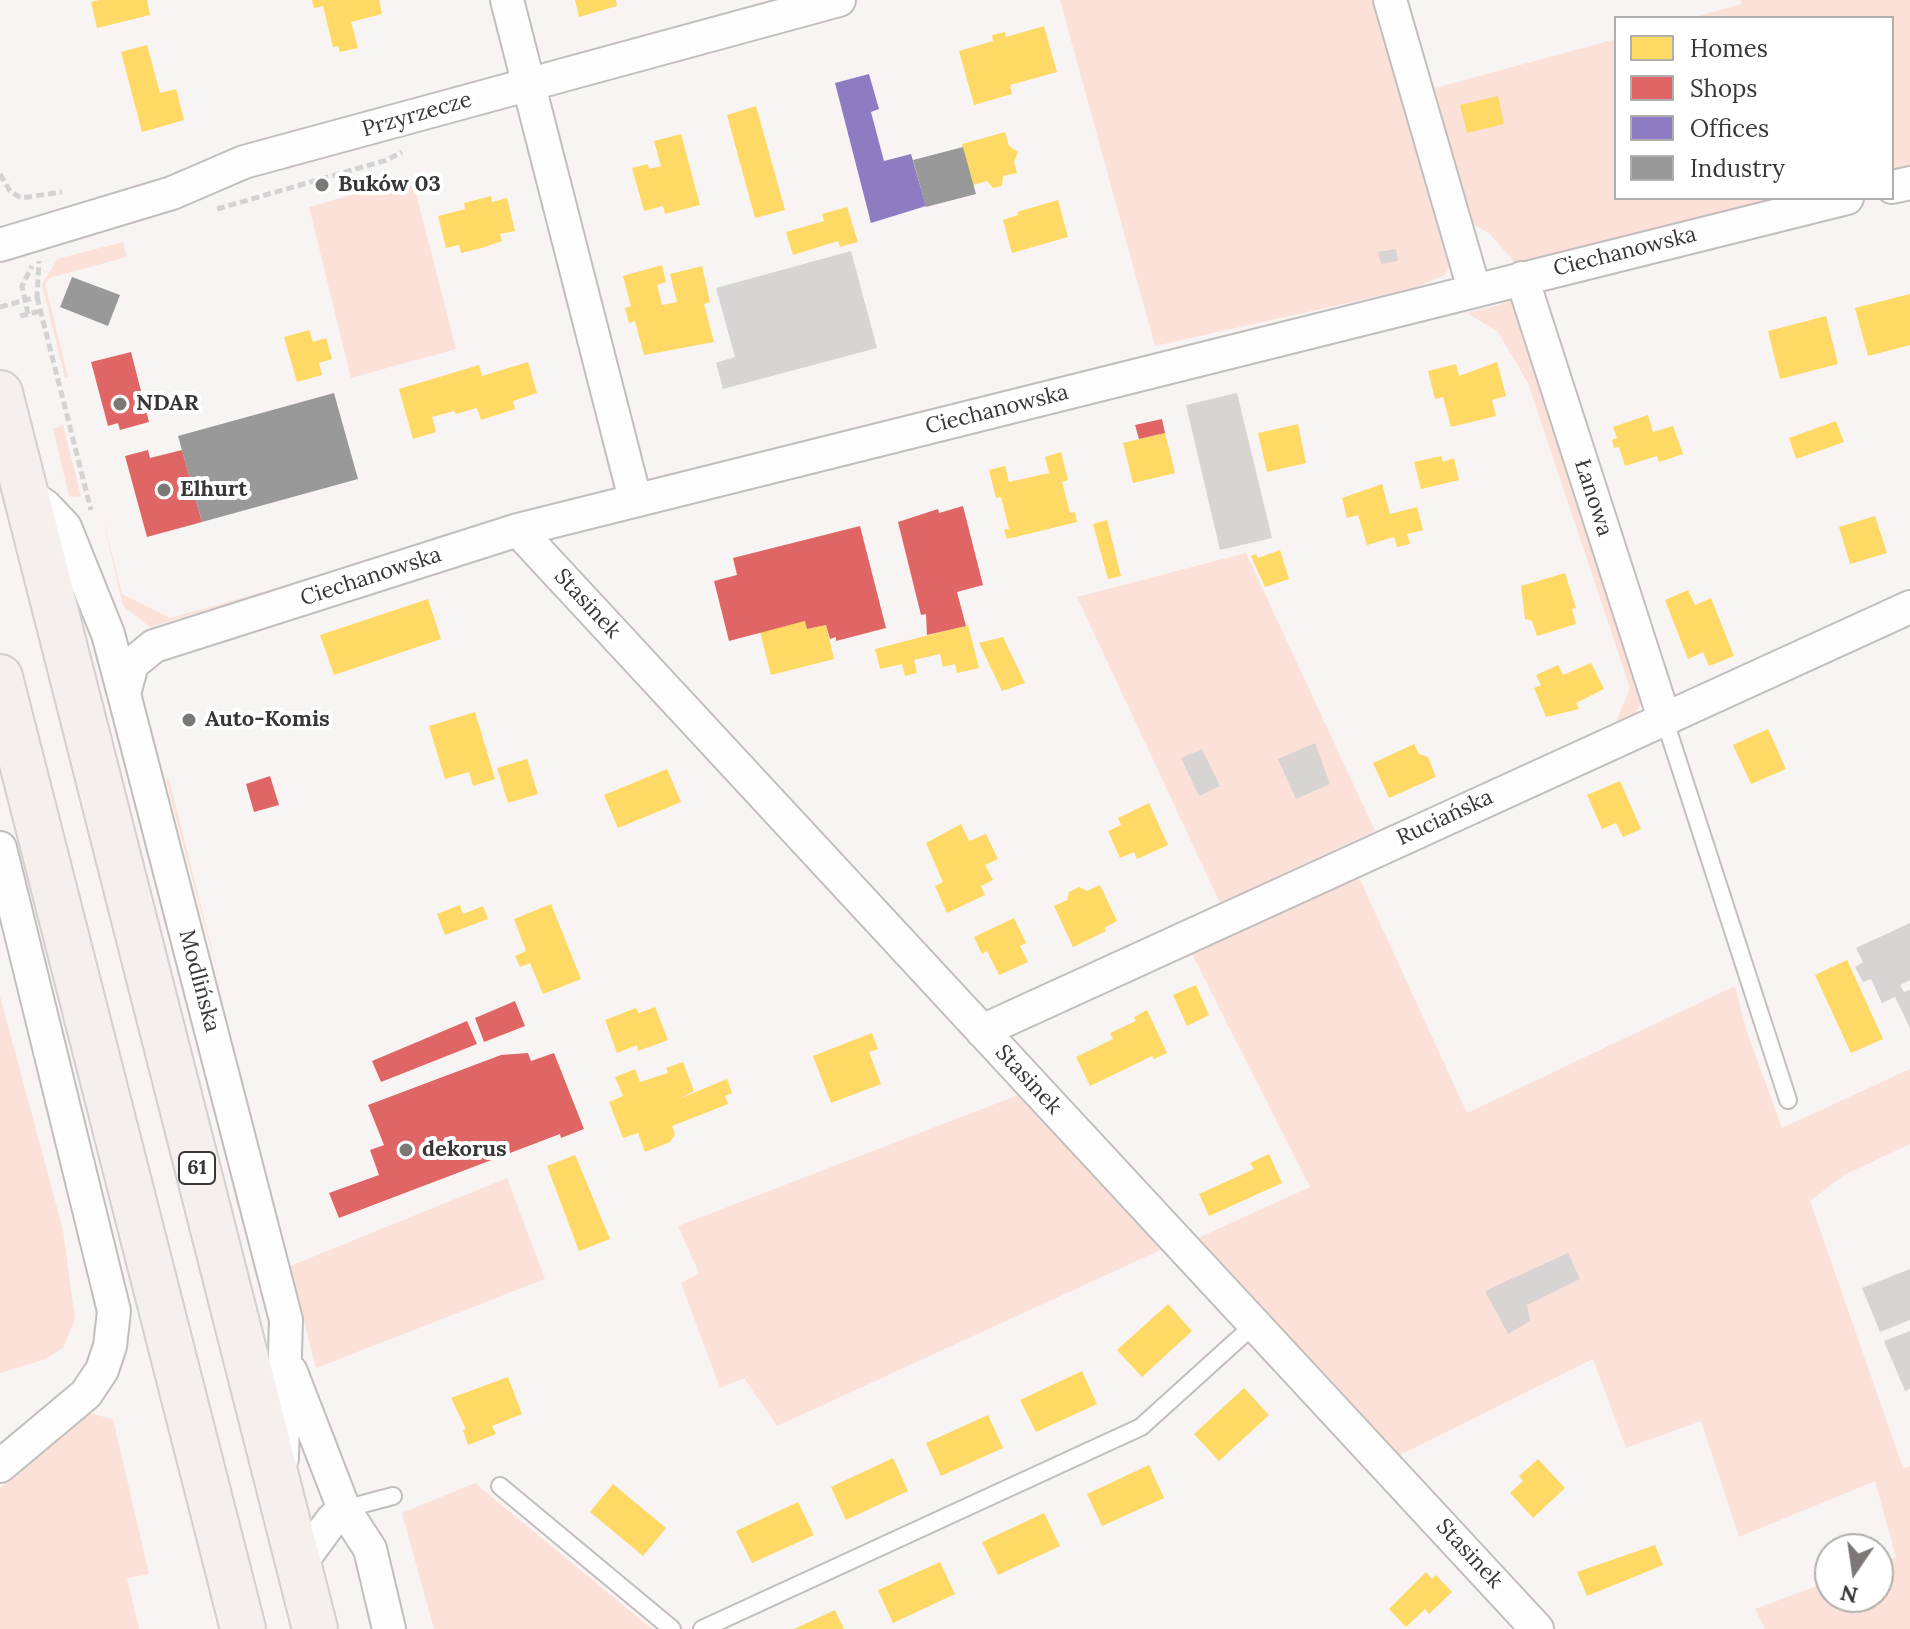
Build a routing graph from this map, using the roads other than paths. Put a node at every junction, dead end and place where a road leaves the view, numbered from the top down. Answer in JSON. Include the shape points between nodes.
{"nodes":[{"id":1,"x":507,"y":0,"type":"edge"},
{"id":2,"x":839,"y":0,"type":"edge"},
{"id":3,"x":1390,"y":0,"type":"edge"},
{"id":4,"x":529,"y":84,"type":"junction"},
{"id":5,"x":1839,"y":200,"type":"edge"},
{"id":6,"x":0,"y":245,"type":"edge"},
{"id":7,"x":1522,"y":278,"type":"junction"},
{"id":8,"x":1474,"y":289,"type":"junction"},
{"id":9,"x":0,"y":393,"type":"edge"},
{"id":10,"x":26,"y":493,"type":"junction"},
{"id":11,"x":635,"y":499,"type":"junction"},
{"id":12,"x":518,"y":530,"type":"junction"},
{"id":13,"x":1910,"y":607,"type":"edge"},
{"id":14,"x":108,"y":634,"type":"junction"},
{"id":15,"x":154,"y":646,"type":"junction"},
{"id":16,"x":0,"y":677,"type":"edge"},
{"id":17,"x":124,"y":694,"type":"junction"},
{"id":18,"x":1664,"y":718,"type":"junction"},
{"id":19,"x":0,"y":848,"type":"edge"},
{"id":20,"x":982,"y":1031,"type":"junction"},
{"id":21,"x":1788,"y":1100,"type":"dead end"},
{"id":22,"x":1256,"y":1323,"type":"junction"},
{"id":23,"x":285,"y":1357,"type":"junction"},
{"id":24,"x":0,"y":1466,"type":"edge"},
{"id":25,"x":500,"y":1486,"type":"dead end"},
{"id":26,"x":393,"y":1496,"type":"dead end"},
{"id":27,"x":281,"y":1497,"type":"junction"},
{"id":28,"x":344,"y":1509,"type":"junction"},
{"id":29,"x":299,"y":1565,"type":"junction"},
{"id":30,"x":243,"y":1629,"type":"edge"},
{"id":31,"x":315,"y":1629,"type":"edge"},
{"id":32,"x":389,"y":1629,"type":"edge"},
{"id":33,"x":672,"y":1629,"type":"edge"},
{"id":34,"x":702,"y":1629,"type":"edge"},
{"id":35,"x":1537,"y":1629,"type":"edge"}],
"edges":[{"from":1,"to":4,"type":"street"},
{"from":2,"to":4,"type":"street","name":"Przyrzecze"},
{"from":3,"to":8,"type":"street"},
{"from":4,"to":6,"type":"street","name":"Przyrzecze","via":[[244,162],[172,193]]},
{"from":4,"to":11,"type":"street"},
{"from":5,"to":7,"type":"street","name":"Ciechanowska"},
{"from":7,"to":8,"type":"street","name":"Ciechanowska"},
{"from":7,"to":18,"type":"street","name":"Łanowa"},
{"from":8,"to":11,"type":"street","name":"Ciechanowska"},
{"from":9,"to":10,"type":"main road","name":"Modlińska","number":"61"},
{"from":10,"to":14,"type":"street","name":"Modlińska","via":[[65,527]]},
{"from":10,"to":27,"type":"main road","name":"Modlińska","number":"61"},
{"from":11,"to":12,"type":"street","name":"Ciechanowska"},
{"from":12,"to":15,"type":"street","name":"Ciechanowska"},
{"from":12,"to":20,"type":"street","name":"Stasinek"},
{"from":13,"to":18,"type":"street","name":"Ruciańska"},
{"from":14,"to":15,"type":"street","via":[[130,644]]},
{"from":14,"to":17,"type":"street","name":"Modlińska"},
{"from":15,"to":17,"type":"street","via":[[132,664]]},
{"from":16,"to":30,"type":"main road"},
{"from":17,"to":23,"type":"street","name":"Modlińska","via":[[286,1320]]},
{"from":18,"to":20,"type":"street","name":"Ruciańska"},
{"from":18,"to":21,"type":"lane"},
{"from":19,"to":24,"type":"street","via":[[109,1281],[114,1326],[102,1370],[86,1394]]},
{"from":20,"to":22,"type":"street","name":"Stasinek"},
{"from":22,"to":34,"type":"lane","via":[[1141,1427]]},
{"from":22,"to":35,"type":"street","name":"Stasinek"},
{"from":23,"to":27,"type":"street","name":"Modlińska"},
{"from":23,"to":28,"type":"street"},
{"from":25,"to":33,"type":"lane"},
{"from":26,"to":28,"type":"lane"},
{"from":27,"to":29,"type":"main road","name":"Modlińska","number":"61"},
{"from":28,"to":29,"type":"street"},
{"from":28,"to":32,"type":"street","via":[[370,1549]]},
{"from":29,"to":31,"type":"main road","name":"Modlińska","number":"61"}]}
